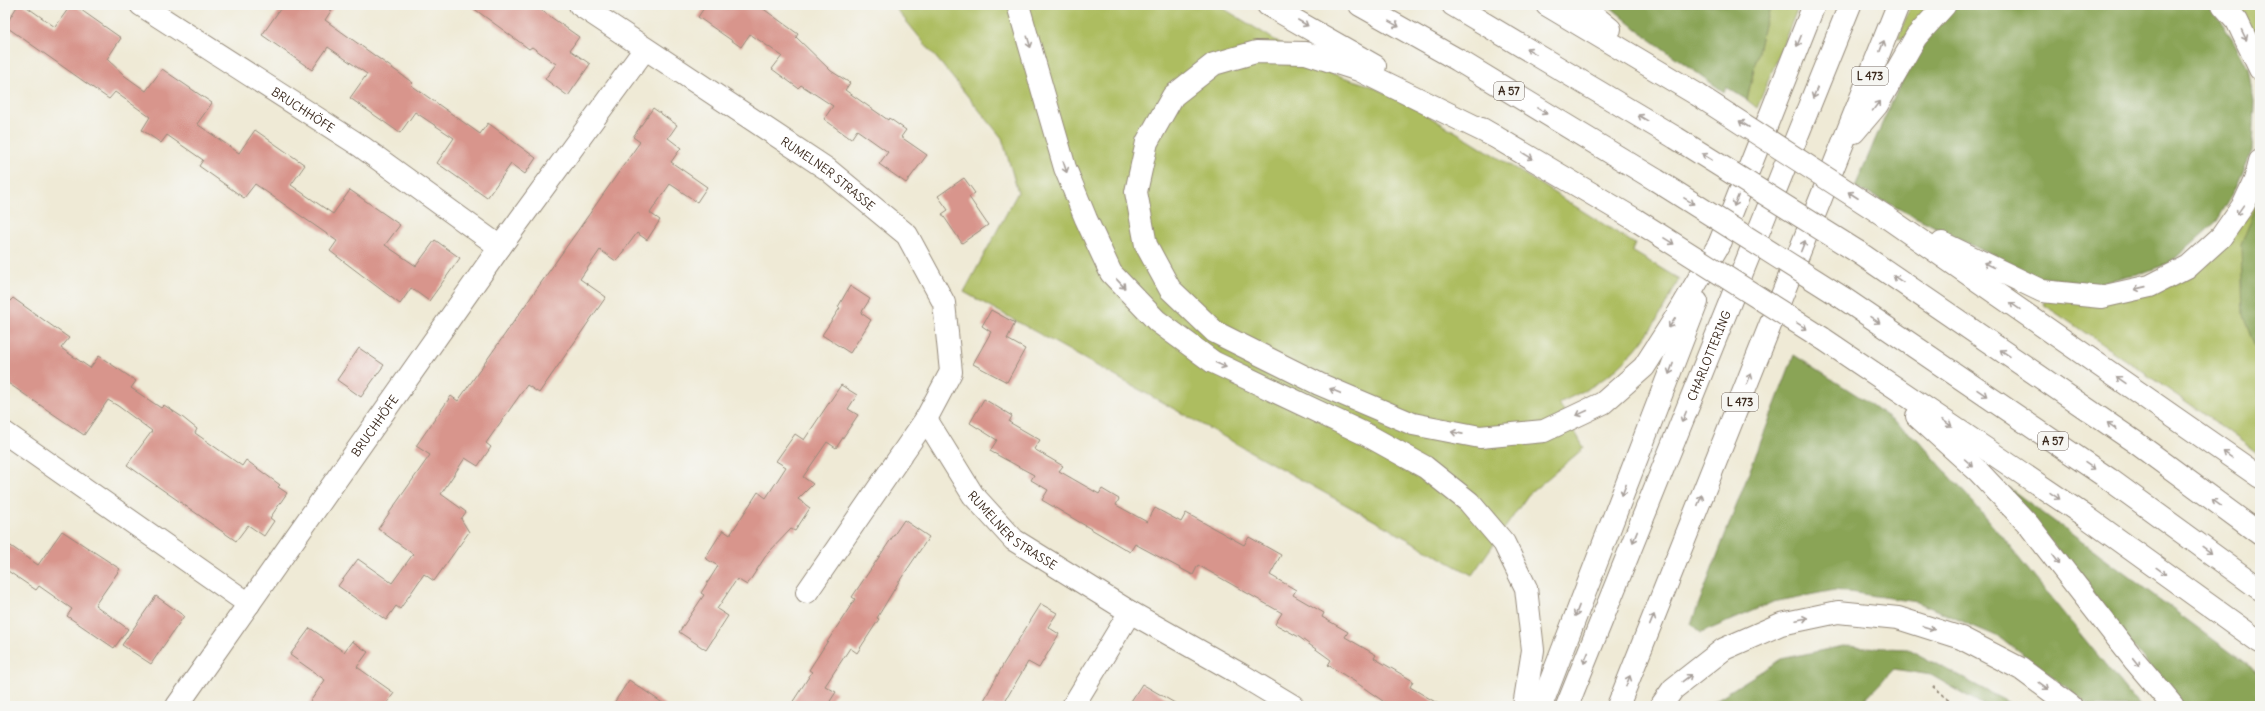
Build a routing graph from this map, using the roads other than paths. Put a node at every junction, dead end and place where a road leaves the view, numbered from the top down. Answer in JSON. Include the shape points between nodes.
{"nodes":[{"id":1,"x":141,"y":5,"type":"edge"},
{"id":2,"x":580,"y":5,"type":"edge"},
{"id":3,"x":1018,"y":5,"type":"edge"},
{"id":4,"x":1268,"y":5,"type":"edge"},
{"id":5,"x":1360,"y":5,"type":"edge"},
{"id":6,"x":1453,"y":5,"type":"edge"},
{"id":7,"x":1547,"y":5,"type":"edge"},
{"id":8,"x":1581,"y":5,"type":"edge"},
{"id":9,"x":1814,"y":5,"type":"edge"},
{"id":10,"x":1850,"y":5,"type":"edge"},
{"id":11,"x":1898,"y":5,"type":"edge"},
{"id":12,"x":1945,"y":5,"type":"edge"},
{"id":13,"x":2223,"y":5,"type":"edge"},
{"id":14,"x":645,"y":49,"type":"junction"},
{"id":15,"x":2260,"y":69,"type":"edge"},
{"id":16,"x":1698,"y":95,"type":"junction"},
{"id":17,"x":1494,"y":136,"type":"junction"},
{"id":18,"x":1842,"y":147,"type":"junction"},
{"id":19,"x":2260,"y":161,"type":"edge"},
{"id":20,"x":1885,"y":216,"type":"junction"},
{"id":21,"x":1720,"y":241,"type":"junction"},
{"id":22,"x":500,"y":247,"type":"junction"},
{"id":23,"x":1822,"y":338,"type":"junction"},
{"id":24,"x":926,"y":419,"type":"junction"},
{"id":25,"x":5,"y":433,"type":"edge"},
{"id":26,"x":2260,"y":477,"type":"edge"},
{"id":27,"x":2260,"y":534,"type":"edge"},
{"id":28,"x":2260,"y":589,"type":"edge"},
{"id":29,"x":807,"y":592,"type":"dead end"},
{"id":30,"x":250,"y":604,"type":"junction"},
{"id":31,"x":1130,"y":612,"type":"junction"},
{"id":32,"x":2260,"y":642,"type":"edge"},
{"id":33,"x":177,"y":706,"type":"edge"},
{"id":34,"x":1073,"y":706,"type":"edge"},
{"id":35,"x":1293,"y":706,"type":"edge"},
{"id":36,"x":1524,"y":706,"type":"edge"},
{"id":37,"x":1541,"y":706,"type":"edge"},
{"id":38,"x":1567,"y":706,"type":"edge"},
{"id":39,"x":1618,"y":706,"type":"edge"},
{"id":40,"x":1661,"y":706,"type":"edge"},
{"id":41,"x":2071,"y":706,"type":"edge"},
{"id":42,"x":2173,"y":706,"type":"edge"}],
"edges":[{"from":1,"to":22,"type":"main road","name":"BRUCHHÖFE","via":[[362,147]]},
{"from":2,"to":14,"type":"main road","name":"RUMELNER STRASSE"},
{"from":3,"to":36,"type":"main road","one_way":true,"via":[[1065,168],[1111,273],[1156,321],[1213,362],[1368,435],[1425,467],[1469,502],[1504,543],[1526,588],[1533,650]]},
{"from":4,"to":17,"type":"main road","one_way":true,"via":[[1298,20]]},
{"from":5,"to":28,"type":"main road","number":"A 57","one_way":true,"bridge":true,"via":[[1458,60],[1656,180],[1843,298],[2109,479]]},
{"from":27,"to":6,"type":"main road","one_way":true,"bridge":true,"via":[[2135,442],[1858,252],[1676,138]]},
{"from":7,"to":16,"type":"main road"},
{"from":8,"to":16,"type":"main road"},
{"from":9,"to":21,"type":"main road","one_way":true},
{"from":10,"to":38,"type":"main road","name":"CHARLOTTERING","one_way":true},
{"from":18,"to":11,"type":"main road","number":"L 473","one_way":true},
{"from":18,"to":12,"type":"main road","one_way":true,"via":[[1878,105],[1916,37]]},
{"from":13,"to":15,"type":"main road","one_way":true,"via":[[2237,21]]},
{"from":14,"to":22,"type":"main road","name":"BRUCHHÖFE"},
{"from":14,"to":24,"type":"main road","name":"RUMELNER STRASSE","via":[[827,169],[907,235],[944,303],[951,372]]},
{"from":20,"to":16,"type":"main road","one_way":true,"bridge":true},
{"from":21,"to":17,"type":"main road","one_way":true,"via":[[1644,367],[1603,403],[1544,431],[1480,437],[1413,424],[1319,384],[1215,332],[1170,289],[1146,245],[1136,192],[1147,142],[1173,96],[1214,64],[1256,52],[1306,53],[1359,70]]},
{"from":17,"to":23,"type":"main road","one_way":true,"bridge":true,"via":[[1636,220]]},
{"from":39,"to":18,"type":"main road","number":"L 473","one_way":true},
{"from":19,"to":20,"type":"main road","one_way":true,"via":[[2244,204],[2220,237],[2189,266],[2150,286],[2101,297],[2042,291]]},
{"from":26,"to":20,"type":"main road","one_way":true},
{"from":21,"to":37,"type":"main road","one_way":true},
{"from":22,"to":30,"type":"main road","name":"BRUCHHÖFE"},
{"from":23,"to":32,"type":"main road","one_way":true,"via":[[2085,516]]},
{"from":23,"to":42,"type":"main road","one_way":true,"via":[[1858,372],[1917,416],[1978,471],[2028,524]]},
{"from":24,"to":29,"type":"main road","name":"RUMELNER STRASSE"},
{"from":24,"to":31,"type":"main road","name":"RUMELNER STRASSE","via":[[973,495],[1014,540]]},
{"from":25,"to":30,"type":"main road"},
{"from":30,"to":33,"type":"main road","name":"BRUCHHÖFE"},
{"from":31,"to":34,"type":"main road"},
{"from":31,"to":35,"type":"main road","name":"RUMELNER STRASSE"},
{"from":40,"to":41,"type":"main road","one_way":true,"via":[[1673,689],[1724,649],[1780,624],[1838,612],[1898,618],[1961,638],[2021,669]]}]}
